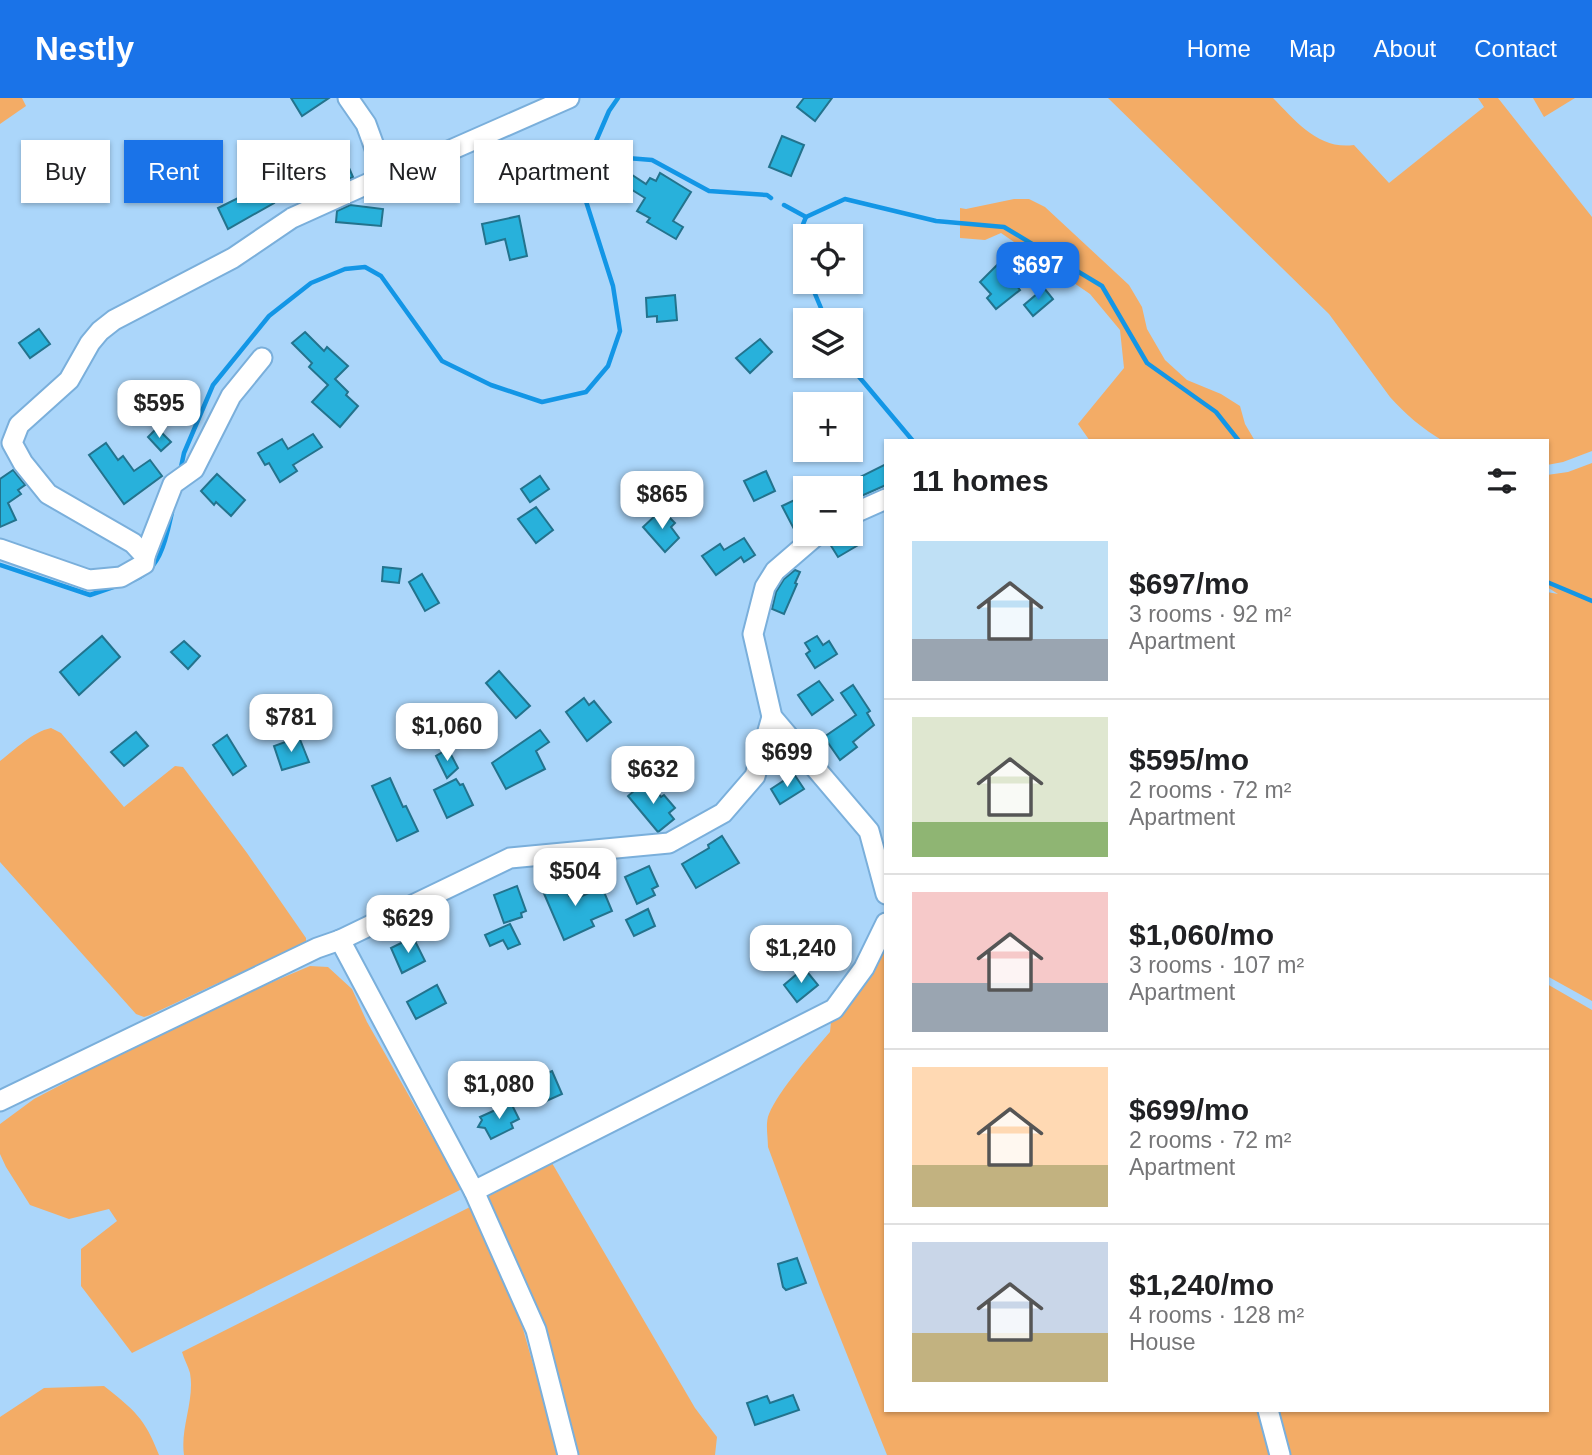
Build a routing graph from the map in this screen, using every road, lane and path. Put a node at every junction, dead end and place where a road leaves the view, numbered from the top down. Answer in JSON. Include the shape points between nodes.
{"nodes":[{"id":1,"x":348,"y":98,"type":"edge"},
{"id":2,"x":569,"y":98,"type":"edge"},
{"id":3,"x":372,"y":140,"type":"edge"},
{"id":4,"x":460,"y":146,"type":"edge"},
{"id":5,"x":364,"y":185,"type":"edge"},
{"id":6,"x":262,"y":358,"type":"dead end"},
{"id":7,"x":884,"y":500,"type":"edge"},
{"id":8,"x":863,"y":509,"type":"edge"},
{"id":9,"x":804,"y":546,"type":"edge"},
{"id":10,"x":0,"y":549,"type":"edge"},
{"id":11,"x":145,"y":556,"type":"junction"},
{"id":12,"x":772,"y":717,"type":"junction"},
{"id":13,"x":884,"y":887,"type":"edge"},
{"id":14,"x":884,"y":927,"type":"edge"},
{"id":15,"x":340,"y":940,"type":"junction"},
{"id":16,"x":0,"y":1101,"type":"edge"},
{"id":17,"x":474,"y":1191,"type":"junction"},
{"id":18,"x":1269,"y":1412,"type":"edge"},
{"id":19,"x":568,"y":1455,"type":"edge"},
{"id":20,"x":1280,"y":1455,"type":"edge"}],
"edges":[{"from":1,"to":3,"type":"street"},
{"from":2,"to":4,"type":"street"},
{"from":5,"to":11,"type":"street","via":[[292,218],[233,258],[114,320],[90,342],[69,380],[19,425],[12,443],[15,452],[48,494],[133,542]]},
{"from":6,"to":11,"type":"street","via":[[231,396],[194,470],[181,478]]},
{"from":7,"to":8,"type":"street"},
{"from":9,"to":12,"type":"street","via":[[770,578],[753,634]]},
{"from":10,"to":11,"type":"street","via":[[89,580],[121,577],[144,564]]},
{"from":12,"to":13,"type":"street","via":[[869,831]]},
{"from":12,"to":15,"type":"street","via":[[755,776],[723,813],[669,843],[510,858]]},
{"from":14,"to":17,"type":"street","via":[[864,968],[834,1009]]},
{"from":15,"to":16,"type":"street"},
{"from":15,"to":17,"type":"street"},
{"from":17,"to":19,"type":"street","via":[[536,1330]]},
{"from":18,"to":20,"type":"street"}]}
